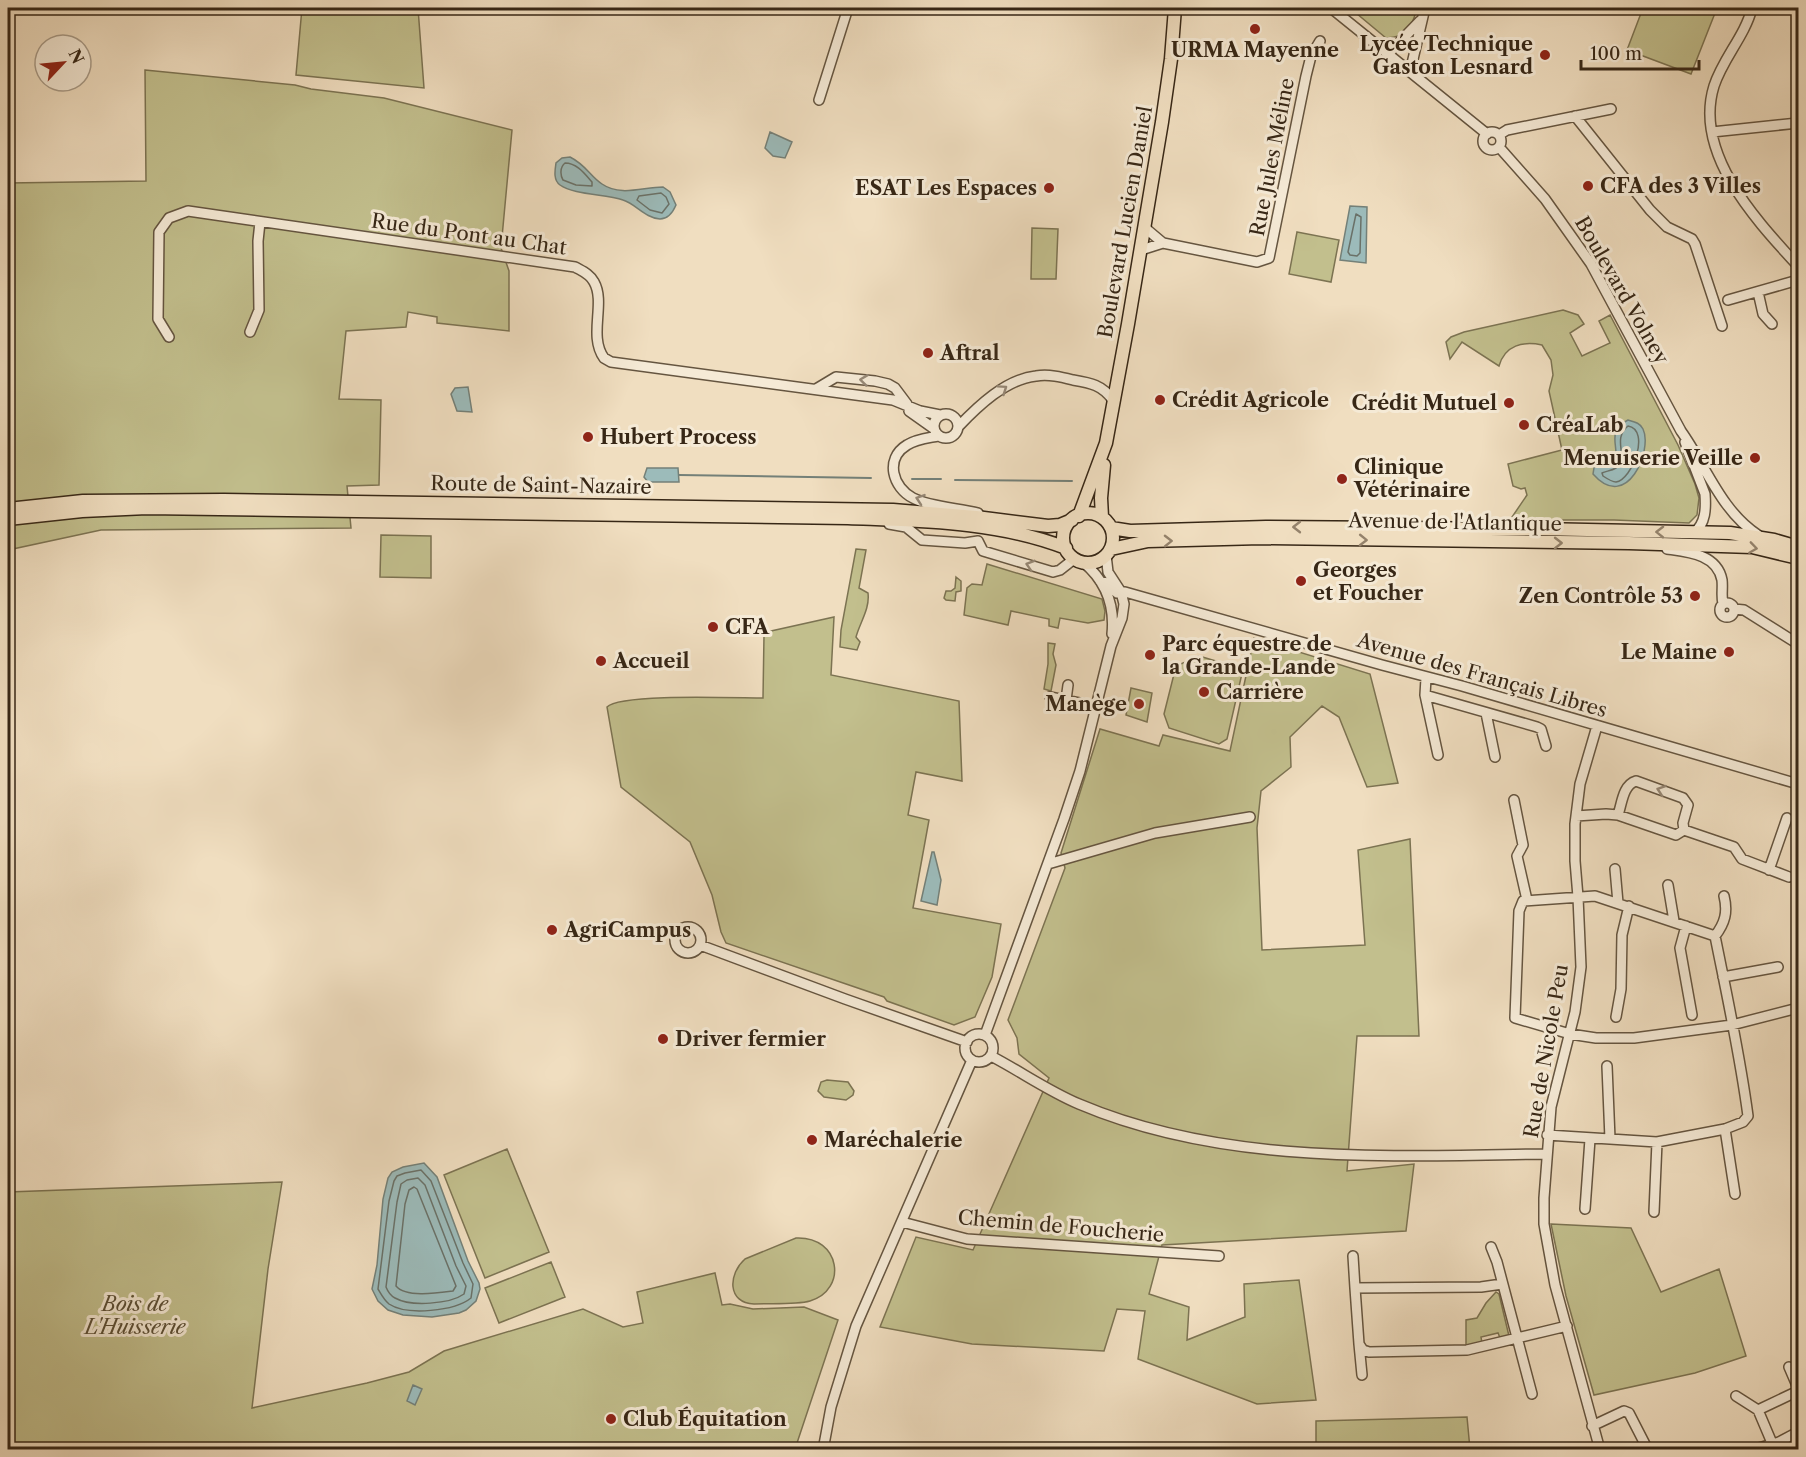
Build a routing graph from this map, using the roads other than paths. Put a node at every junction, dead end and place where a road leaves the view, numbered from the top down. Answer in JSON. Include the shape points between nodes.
{"nodes":[{"id":1,"x":848,"y":8,"type":"edge"},
{"id":2,"x":1175,"y":8,"type":"edge"},
{"id":3,"x":1331,"y":8,"type":"edge"},
{"id":4,"x":1425,"y":8,"type":"edge"},
{"id":5,"x":1752,"y":8,"type":"edge"},
{"id":6,"x":1420,"y":21,"type":"junction"},
{"id":7,"x":1320,"y":41,"type":"dead end"},
{"id":8,"x":1388,"y":54,"type":"junction"},
{"id":9,"x":1410,"y":72,"type":"junction"},
{"id":10,"x":819,"y":100,"type":"dead end"},
{"id":11,"x":1611,"y":109,"type":"dead end"},
{"id":12,"x":1575,"y":116,"type":"junction"},
{"id":13,"x":1798,"y":123,"type":"edge"},
{"id":14,"x":1712,"y":132,"type":"junction"},
{"id":15,"x":1486,"y":134,"type":"junction"},
{"id":16,"x":1499,"y":135,"type":"junction"},
{"id":17,"x":1499,"y":147,"type":"junction"},
{"id":18,"x":260,"y":222,"type":"junction"},
{"id":19,"x":1144,"y":227,"type":"junction"},
{"id":20,"x":1163,"y":243,"type":"junction"},
{"id":21,"x":1141,"y":250,"type":"junction"},
{"id":22,"x":1798,"y":266,"type":"edge"},
{"id":23,"x":1798,"y":280,"type":"edge"},
{"id":24,"x":1758,"y":292,"type":"junction"},
{"id":25,"x":1728,"y":300,"type":"dead end"},
{"id":26,"x":1773,"y":324,"type":"dead end"},
{"id":27,"x":1722,"y":326,"type":"dead end"},
{"id":28,"x":250,"y":332,"type":"dead end"},
{"id":29,"x":169,"y":337,"type":"dead end"},
{"id":30,"x":816,"y":389,"type":"junction"},
{"id":31,"x":886,"y":399,"type":"junction"},
{"id":32,"x":1113,"y":400,"type":"junction"},
{"id":33,"x":907,"y":404,"type":"junction"},
{"id":34,"x":940,"y":415,"type":"junction"},
{"id":35,"x":958,"y":426,"type":"junction"},
{"id":36,"x":933,"y":428,"type":"junction"},
{"id":37,"x":1681,"y":431,"type":"junction"},
{"id":38,"x":938,"y":436,"type":"junction"},
{"id":39,"x":1106,"y":443,"type":"junction"},
{"id":40,"x":8,"y":509,"type":"edge"},
{"id":41,"x":1102,"y":517,"type":"junction"},
{"id":42,"x":848,"y":518,"type":"junction"},
{"id":43,"x":1076,"y":518,"type":"junction"},
{"id":44,"x":8,"y":519,"type":"edge"},
{"id":45,"x":1018,"y":521,"type":"junction"},
{"id":46,"x":987,"y":527,"type":"junction"},
{"id":47,"x":1110,"y":528,"type":"junction"},
{"id":48,"x":1694,"y":533,"type":"junction"},
{"id":49,"x":1760,"y":537,"type":"junction"},
{"id":50,"x":978,"y":541,"type":"junction"},
{"id":51,"x":1629,"y":543,"type":"junction"},
{"id":52,"x":1798,"y":547,"type":"edge"},
{"id":53,"x":1066,"y":548,"type":"junction"},
{"id":54,"x":1108,"y":552,"type":"junction"},
{"id":55,"x":1798,"y":558,"type":"edge"},
{"id":56,"x":1079,"y":561,"type":"junction"},
{"id":57,"x":1100,"y":581,"type":"junction"},
{"id":58,"x":1121,"y":592,"type":"junction"},
{"id":59,"x":1798,"y":644,"type":"edge"},
{"id":60,"x":1111,"y":646,"type":"junction"},
{"id":61,"x":1426,"y":678,"type":"junction"},
{"id":62,"x":1068,"y":685,"type":"dead end"},
{"id":63,"x":1425,"y":695,"type":"junction"},
{"id":64,"x":1050,"y":697,"type":"dead end"},
{"id":65,"x":1066,"y":700,"type":"junction"},
{"id":66,"x":1095,"y":710,"type":"junction"},
{"id":67,"x":1543,"y":711,"type":"junction"},
{"id":68,"x":1486,"y":713,"type":"junction"},
{"id":69,"x":1597,"y":726,"type":"junction"},
{"id":70,"x":1537,"y":727,"type":"junction"},
{"id":71,"x":1546,"y":746,"type":"dead end"},
{"id":72,"x":1438,"y":755,"type":"dead end"},
{"id":73,"x":1495,"y":757,"type":"dead end"},
{"id":74,"x":1798,"y":784,"type":"edge"},
{"id":75,"x":1514,"y":800,"type":"dead end"},
{"id":76,"x":1618,"y":815,"type":"junction"},
{"id":77,"x":1576,"y":816,"type":"junction"},
{"id":78,"x":1250,"y":818,"type":"dead end"},
{"id":79,"x":1786,"y":818,"type":"dead end"},
{"id":80,"x":1684,"y":830,"type":"junction"},
{"id":81,"x":1048,"y":864,"type":"junction"},
{"id":82,"x":1615,"y":869,"type":"dead end"},
{"id":83,"x":1769,"y":870,"type":"junction"},
{"id":84,"x":1789,"y":877,"type":"dead end"},
{"id":85,"x":1668,"y":885,"type":"dead end"},
{"id":86,"x":1725,"y":896,"type":"dead end"},
{"id":87,"x":1578,"y":897,"type":"junction"},
{"id":88,"x":1527,"y":900,"type":"junction"},
{"id":89,"x":1618,"y":903,"type":"junction"},
{"id":90,"x":1629,"y":906,"type":"junction"},
{"id":91,"x":1674,"y":921,"type":"junction"},
{"id":92,"x":1686,"y":926,"type":"junction"},
{"id":93,"x":1715,"y":936,"type":"junction"},
{"id":94,"x":700,"y":945,"type":"dead end"},
{"id":95,"x":1778,"y":968,"type":"dead end"},
{"id":96,"x":1723,"y":977,"type":"junction"},
{"id":97,"x":1798,"y":1008,"type":"edge"},
{"id":98,"x":1692,"y":1015,"type":"dead end"},
{"id":99,"x":1616,"y":1017,"type":"dead end"},
{"id":100,"x":1732,"y":1025,"type":"junction"},
{"id":101,"x":1570,"y":1034,"type":"junction"},
{"id":102,"x":985,"y":1035,"type":"junction"},
{"id":103,"x":967,"y":1042,"type":"junction"},
{"id":104,"x":991,"y":1056,"type":"junction"},
{"id":105,"x":972,"y":1060,"type":"junction"},
{"id":106,"x":1607,"y":1066,"type":"dead end"},
{"id":107,"x":1725,"y":1130,"type":"junction"},
{"id":108,"x":1547,"y":1135,"type":"junction"},
{"id":109,"x":1590,"y":1139,"type":"junction"},
{"id":110,"x":1610,"y":1139,"type":"junction"},
{"id":111,"x":1657,"y":1142,"type":"junction"},
{"id":112,"x":1547,"y":1154,"type":"junction"},
{"id":113,"x":1735,"y":1194,"type":"dead end"},
{"id":114,"x":1585,"y":1209,"type":"dead end"},
{"id":115,"x":1654,"y":1212,"type":"dead end"},
{"id":116,"x":902,"y":1222,"type":"junction"},
{"id":117,"x":1491,"y":1247,"type":"dead end"},
{"id":118,"x":1219,"y":1256,"type":"dead end"},
{"id":119,"x":1353,"y":1256,"type":"dead end"},
{"id":120,"x":1502,"y":1284,"type":"junction"},
{"id":121,"x":1355,"y":1288,"type":"junction"},
{"id":122,"x":1567,"y":1326,"type":"junction"},
{"id":123,"x":1516,"y":1339,"type":"junction"},
{"id":124,"x":1359,"y":1344,"type":"junction"},
{"id":125,"x":1789,"y":1367,"type":"dead end"},
{"id":126,"x":1362,"y":1375,"type":"dead end"},
{"id":127,"x":1798,"y":1389,"type":"edge"},
{"id":128,"x":1532,"y":1394,"type":"dead end"},
{"id":129,"x":1736,"y":1396,"type":"dead end"},
{"id":130,"x":1758,"y":1410,"type":"junction"},
{"id":131,"x":1592,"y":1426,"type":"junction"},
{"id":132,"x":1798,"y":1432,"type":"edge"},
{"id":133,"x":1773,"y":1446,"type":"edge"},
{"id":134,"x":823,"y":1449,"type":"edge"},
{"id":135,"x":1600,"y":1449,"type":"edge"},
{"id":136,"x":1648,"y":1449,"type":"edge"},
{"id":137,"x":1752,"y":1449,"type":"edge"}],
"edges":[{"from":1,"to":10,"type":"street"},
{"from":2,"to":19,"type":"main road","name":"Boulevard Lucien Daniel","via":[[1168,80]]},
{"from":3,"to":8,"type":"street","name":"Boulevard Volney"},
{"from":4,"to":6,"type":"street"},
{"from":5,"to":14,"type":"street","via":[[1713,89]]},
{"from":6,"to":8,"type":"street"},
{"from":6,"to":9,"type":"street"},
{"from":7,"to":20,"type":"street","name":"Rue Jules Méline","via":[[1306,76],[1269,258],[1257,262]]},
{"from":8,"to":9,"type":"street","name":"Boulevard Volney"},
{"from":9,"to":15,"type":"street","name":"Boulevard Volney"},
{"from":11,"to":12,"type":"street"},
{"from":12,"to":16,"type":"street"},
{"from":12,"to":27,"type":"street","via":[[1650,210],[1667,227],[1692,239]]},
{"from":13,"to":14,"type":"street"},
{"from":14,"to":22,"type":"street","via":[[1721,162],[1735,188]]},
{"from":15,"to":16,"type":"street"},
{"from":15,"to":17,"type":"street","name":"Boulevard Volney","via":[[1485,147]]},
{"from":16,"to":17,"type":"street"},
{"from":17,"to":37,"type":"street","name":"Boulevard Volney","via":[[1545,199],[1591,264]]},
{"from":18,"to":28,"type":"street","via":[[259,310]]},
{"from":18,"to":29,"type":"street","name":"Rue du Pont au Chat","via":[[188,211],[176,214],[163,225],[158,239],[158,319]]},
{"from":18,"to":30,"type":"street","name":"Rue du Pont au Chat","via":[[575,267],[594,281],[598,345],[603,358]]},
{"from":19,"to":20,"type":"street"},
{"from":19,"to":21,"type":"main road","name":"Boulevard Lucien Daniel"},
{"from":20,"to":21,"type":"street","name":"Rue Jules Méline"},
{"from":21,"to":32,"type":"main road","name":"Boulevard Lucien Daniel"},
{"from":23,"to":24,"type":"street"},
{"from":24,"to":25,"type":"street"},
{"from":24,"to":26,"type":"street","via":[[1763,314]]},
{"from":30,"to":31,"type":"street","name":"Rue du Pont au Chat"},
{"from":33,"to":30,"type":"street","one_way":true,"via":[[895,388],[876,381],[836,377]]},
{"from":31,"to":33,"type":"street","name":"Rue du Pont au Chat"},
{"from":31,"to":36,"type":"street"},
{"from":35,"to":32,"type":"street","one_way":true,"via":[[1002,389],[1036,375],[1100,386]]},
{"from":32,"to":39,"type":"main road","name":"Boulevard Lucien Daniel"},
{"from":33,"to":34,"type":"street","name":"Rue du Pont au Chat"},
{"from":34,"to":35,"type":"street","via":[[954,417]]},
{"from":34,"to":36,"type":"street"},
{"from":35,"to":38,"type":"street","via":[[950,438]]},
{"from":36,"to":38,"type":"street"},
{"from":37,"to":48,"type":"street","name":"Boulevard Volney","via":[[1705,494],[1705,517]]},
{"from":37,"to":49,"type":"street","name":"Boulevard Volney","via":[[1731,512]]},
{"from":45,"to":38,"type":"street","one_way":true,"via":[[926,502],[902,490],[895,479],[894,459],[915,441]]},
{"from":39,"to":41,"type":"main road","name":"Boulevard Lucien Daniel"},
{"from":39,"to":43,"type":"main road","name":"Boulevard Lucien Daniel"},
{"from":40,"to":45,"type":"main road","name":"Route de Saint-Nazaire","via":[[83,501],[224,500],[893,510]]},
{"from":41,"to":43,"type":"main road","via":[[1094,514]]},
{"from":41,"to":47,"type":"main road"},
{"from":42,"to":44,"type":"main road","name":"Route de Saint-Nazaire","via":[[147,508]]},
{"from":42,"to":46,"type":"main road","name":"Route de Saint-Nazaire"},
{"from":42,"to":50,"type":"street","via":[[906,527],[922,540]]},
{"from":43,"to":45,"type":"main road","name":"Route de Saint-Nazaire","via":[[1048,526]]},
{"from":43,"to":53,"type":"main road","via":[[1065,533]]},
{"from":46,"to":50,"type":"street"},
{"from":46,"to":53,"type":"main road","name":"Route de Saint-Nazaire","via":[[1045,539]]},
{"from":48,"to":47,"type":"main road","name":"Avenue de l'Atlantique","one_way":true},
{"from":47,"to":54,"type":"main road","via":[[1113,542]]},
{"from":48,"to":49,"type":"main road","name":"Avenue de l'Atlantique"},
{"from":49,"to":52,"type":"main road","name":"Avenue de l'Atlantique"},
{"from":56,"to":50,"type":"street","one_way":true,"via":[[1053,572],[983,551]]},
{"from":54,"to":51,"type":"main road","name":"Avenue de l'Atlantique","one_way":true,"via":[[1148,541],[1262,538]]},
{"from":51,"to":55,"type":"main road","name":"Avenue de l'Atlantique","one_way":true,"via":[[1752,547]]},
{"from":51,"to":59,"type":"street","via":[[1706,558],[1721,577],[1723,604],[1744,610]]},
{"from":53,"to":56,"type":"main road"},
{"from":54,"to":56,"type":"main road","via":[[1096,562]]},
{"from":54,"to":58,"type":"street","via":[[1108,572]]},
{"from":56,"to":57,"type":"street"},
{"from":57,"to":58,"type":"street","name":"Avenue des Français Libres"},
{"from":57,"to":60,"type":"street","via":[[1113,611]]},
{"from":58,"to":60,"type":"street","via":[[1122,618]]},
{"from":58,"to":61,"type":"street","name":"Avenue des Français Libres"},
{"from":60,"to":66,"type":"street"},
{"from":61,"to":63,"type":"street"},
{"from":61,"to":67,"type":"street","name":"Avenue des Français Libres"},
{"from":62,"to":65,"type":"street"},
{"from":63,"to":68,"type":"street"},
{"from":63,"to":72,"type":"street"},
{"from":64,"to":65,"type":"street"},
{"from":65,"to":66,"type":"street"},
{"from":66,"to":81,"type":"street","via":[[1080,771]]},
{"from":67,"to":69,"type":"street","name":"Avenue des Français Libres"},
{"from":67,"to":70,"type":"street"},
{"from":68,"to":70,"type":"street"},
{"from":68,"to":73,"type":"street"},
{"from":69,"to":74,"type":"street","name":"Avenue des Français Libres"},
{"from":69,"to":77,"type":"street","name":"Rue de Nicole Peu","via":[[1580,784]]},
{"from":70,"to":71,"type":"street"},
{"from":75,"to":88,"type":"street","via":[[1523,845],[1517,856]]},
{"from":76,"to":77,"type":"street"},
{"from":76,"to":80,"type":"street","via":[[1676,835]]},
{"from":80,"to":76,"type":"street","one_way":true,"via":[[1688,805],[1683,798],[1636,781],[1627,787]]},
{"from":77,"to":87,"type":"street","name":"Rue de Nicole Peu"},
{"from":78,"to":81,"type":"street","via":[[1155,834]]},
{"from":79,"to":83,"type":"street"},
{"from":80,"to":83,"type":"street","via":[[1734,847],[1742,859]]},
{"from":81,"to":102,"type":"street"},
{"from":82,"to":89,"type":"street"},
{"from":83,"to":84,"type":"street"},
{"from":85,"to":91,"type":"street"},
{"from":86,"to":93,"type":"street","via":[[1727,909],[1722,928]]},
{"from":87,"to":88,"type":"street"},
{"from":87,"to":89,"type":"street","via":[[1595,896]]},
{"from":87,"to":101,"type":"street","name":"Rue de Nicole Peu","via":[[1581,967]]},
{"from":88,"to":101,"type":"street","via":[[1519,911],[1515,1018]]},
{"from":89,"to":90,"type":"street"},
{"from":90,"to":91,"type":"street"},
{"from":90,"to":99,"type":"street","via":[[1622,935]]},
{"from":91,"to":92,"type":"street"},
{"from":92,"to":93,"type":"street"},
{"from":92,"to":98,"type":"street","via":[[1680,948]]},
{"from":93,"to":96,"type":"street"},
{"from":94,"to":103,"type":"street"},
{"from":95,"to":96,"type":"street"},
{"from":96,"to":100,"type":"street"},
{"from":97,"to":100,"type":"street"},
{"from":100,"to":101,"type":"street","via":[[1634,1038]]},
{"from":100,"to":107,"type":"street","via":[[1748,1116]]},
{"from":101,"to":108,"type":"street","name":"Rue de Nicole Peu","via":[[1559,1068]]},
{"from":102,"to":103,"type":"street","via":[[973,1036]]},
{"from":102,"to":104,"type":"street","via":[[993,1044]]},
{"from":103,"to":105,"type":"street","via":[[966,1050]]},
{"from":104,"to":105,"type":"street","via":[[984,1061]]},
{"from":104,"to":112,"type":"street","via":[[1078,1103],[1135,1123],[1243,1148],[1346,1155]]},
{"from":105,"to":116,"type":"street"},
{"from":106,"to":110,"type":"street"},
{"from":107,"to":111,"type":"street"},
{"from":107,"to":113,"type":"street"},
{"from":108,"to":109,"type":"street"},
{"from":108,"to":112,"type":"street","name":"Rue de Nicole Peu"},
{"from":109,"to":110,"type":"street"},
{"from":109,"to":114,"type":"street"},
{"from":110,"to":111,"type":"street"},
{"from":111,"to":115,"type":"street"},
{"from":112,"to":122,"type":"street","name":"Rue de Nicole Peu","via":[[1544,1224]]},
{"from":116,"to":118,"type":"street","name":"Chemin de Foucherie","via":[[967,1239]]},
{"from":116,"to":134,"type":"street","via":[[856,1326],[831,1407]]},
{"from":117,"to":120,"type":"street"},
{"from":119,"to":121,"type":"street"},
{"from":120,"to":121,"type":"street"},
{"from":120,"to":123,"type":"street"},
{"from":121,"to":124,"type":"street"},
{"from":122,"to":123,"type":"street"},
{"from":122,"to":131,"type":"street","name":"Rue de Nicole Peu"},
{"from":123,"to":124,"type":"street","via":[[1467,1350],[1369,1352]]},
{"from":123,"to":128,"type":"street"},
{"from":124,"to":126,"type":"street"},
{"from":125,"to":127,"type":"street"},
{"from":127,"to":130,"type":"street"},
{"from":129,"to":130,"type":"street"},
{"from":130,"to":133,"type":"street"},
{"from":131,"to":135,"type":"street","name":"Rue de Nicole Peu"},
{"from":131,"to":136,"type":"street","via":[[1624,1411],[1629,1413]]},
{"from":132,"to":133,"type":"street"},
{"from":133,"to":137,"type":"street"}]}
